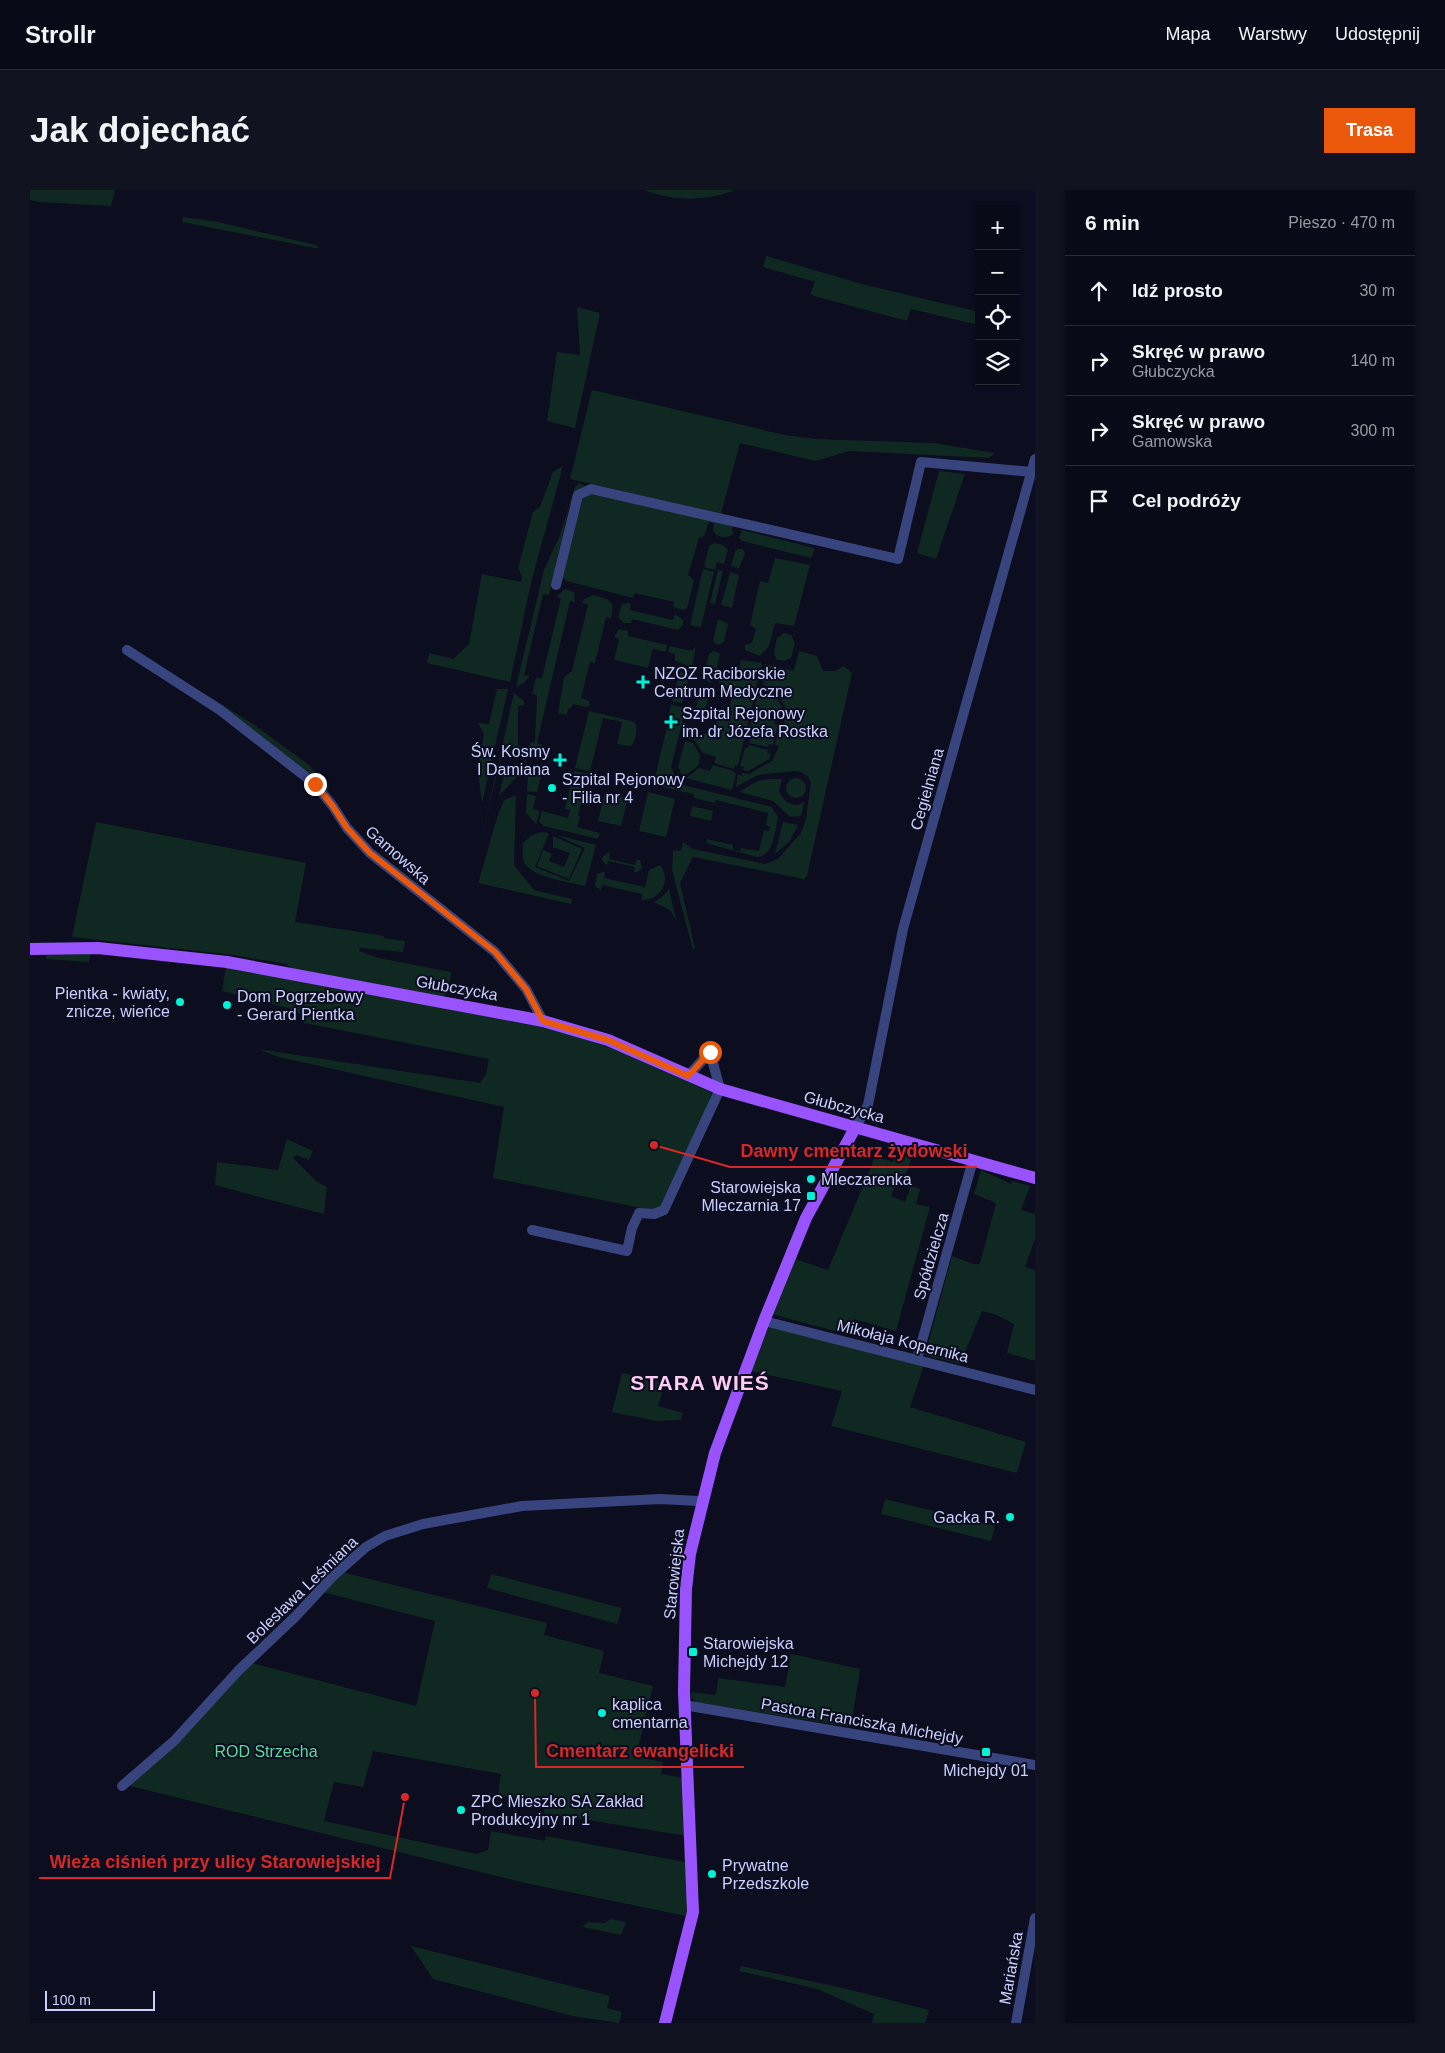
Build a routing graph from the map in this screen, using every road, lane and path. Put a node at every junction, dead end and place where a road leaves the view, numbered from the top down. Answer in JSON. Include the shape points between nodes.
{"nodes":[{"id":1,"x":1035,"y":459,"type":"edge"},
{"id":2,"x":1032,"y":472,"type":"junction"},
{"id":3,"x":556,"y":585,"type":"dead end"},
{"id":4,"x":127,"y":650,"type":"dead end"},
{"id":5,"x":30,"y":949,"type":"edge"},
{"id":6,"x":543,"y":1021,"type":"junction"},
{"id":7,"x":688,"y":1076,"type":"junction"},
{"id":8,"x":720,"y":1089,"type":"junction"},
{"id":9,"x":855,"y":1128,"type":"junction"},
{"id":10,"x":973,"y":1160,"type":"junction"},
{"id":11,"x":1035,"y":1178,"type":"edge"},
{"id":12,"x":532,"y":1230,"type":"dead end"},
{"id":13,"x":764,"y":1321,"type":"junction"},
{"id":14,"x":917,"y":1360,"type":"junction"},
{"id":15,"x":1035,"y":1390,"type":"edge"},
{"id":16,"x":699,"y":1501,"type":"dead end"},
{"id":17,"x":684,"y":1705,"type":"junction"},
{"id":18,"x":1035,"y":1765,"type":"edge"},
{"id":19,"x":122,"y":1786,"type":"dead end"},
{"id":20,"x":1035,"y":1918,"type":"edge"},
{"id":21,"x":664,"y":2023,"type":"edge"},
{"id":22,"x":1016,"y":2023,"type":"edge"}],
"edges":[{"from":1,"to":2,"type":"street","name":"Cegielniana"},
{"from":2,"to":3,"type":"street","via":[[921,462],[898,559],[591,489],[578,495]]},
{"from":2,"to":9,"type":"street","name":"Cegielniana","via":[[1015,523],[903,929],[868,1105]]},
{"from":4,"to":6,"type":"street","name":"Gamowska","via":[[220,710],[315,784],[370,853],[495,952],[526,989]]},
{"from":5,"to":6,"type":"main road","name":"Głubczycka","via":[[98,948],[204,959]]},
{"from":6,"to":7,"type":"main road","name":"Głubczycka","via":[[608,1040]]},
{"from":7,"to":8,"type":"main road","name":"Głubczycka"},
{"from":7,"to":8,"type":"street","via":[[710,1052]]},
{"from":8,"to":9,"type":"main road","name":"Głubczycka"},
{"from":8,"to":12,"type":"street","via":[[664,1210],[654,1214],[639,1213],[627,1251]]},
{"from":9,"to":10,"type":"main road","name":"Głubczycka"},
{"from":9,"to":13,"type":"main road","name":"Starowiejska","via":[[806,1218]]},
{"from":10,"to":11,"type":"main road","name":"Głubczycka"},
{"from":10,"to":14,"type":"street","name":"Spółdzielcza"},
{"from":13,"to":14,"type":"street","name":"Mikołaja Kopernika"},
{"from":13,"to":17,"type":"main road","name":"Starowiejska","via":[[716,1453],[690,1554],[686,1589]]},
{"from":14,"to":15,"type":"street","name":"Mikołaja Kopernika"},
{"from":16,"to":19,"type":"street","name":"Bolesława Leśmiana","via":[[660,1499],[522,1506],[423,1524],[385,1536],[366,1547],[332,1578],[238,1671],[174,1741]]},
{"from":17,"to":18,"type":"street","name":"Pastora Franciszka Michejdy"},
{"from":17,"to":21,"type":"main road","name":"Starowiejska","via":[[693,1912]]},
{"from":20,"to":22,"type":"street","name":"Mariańska"}]}
